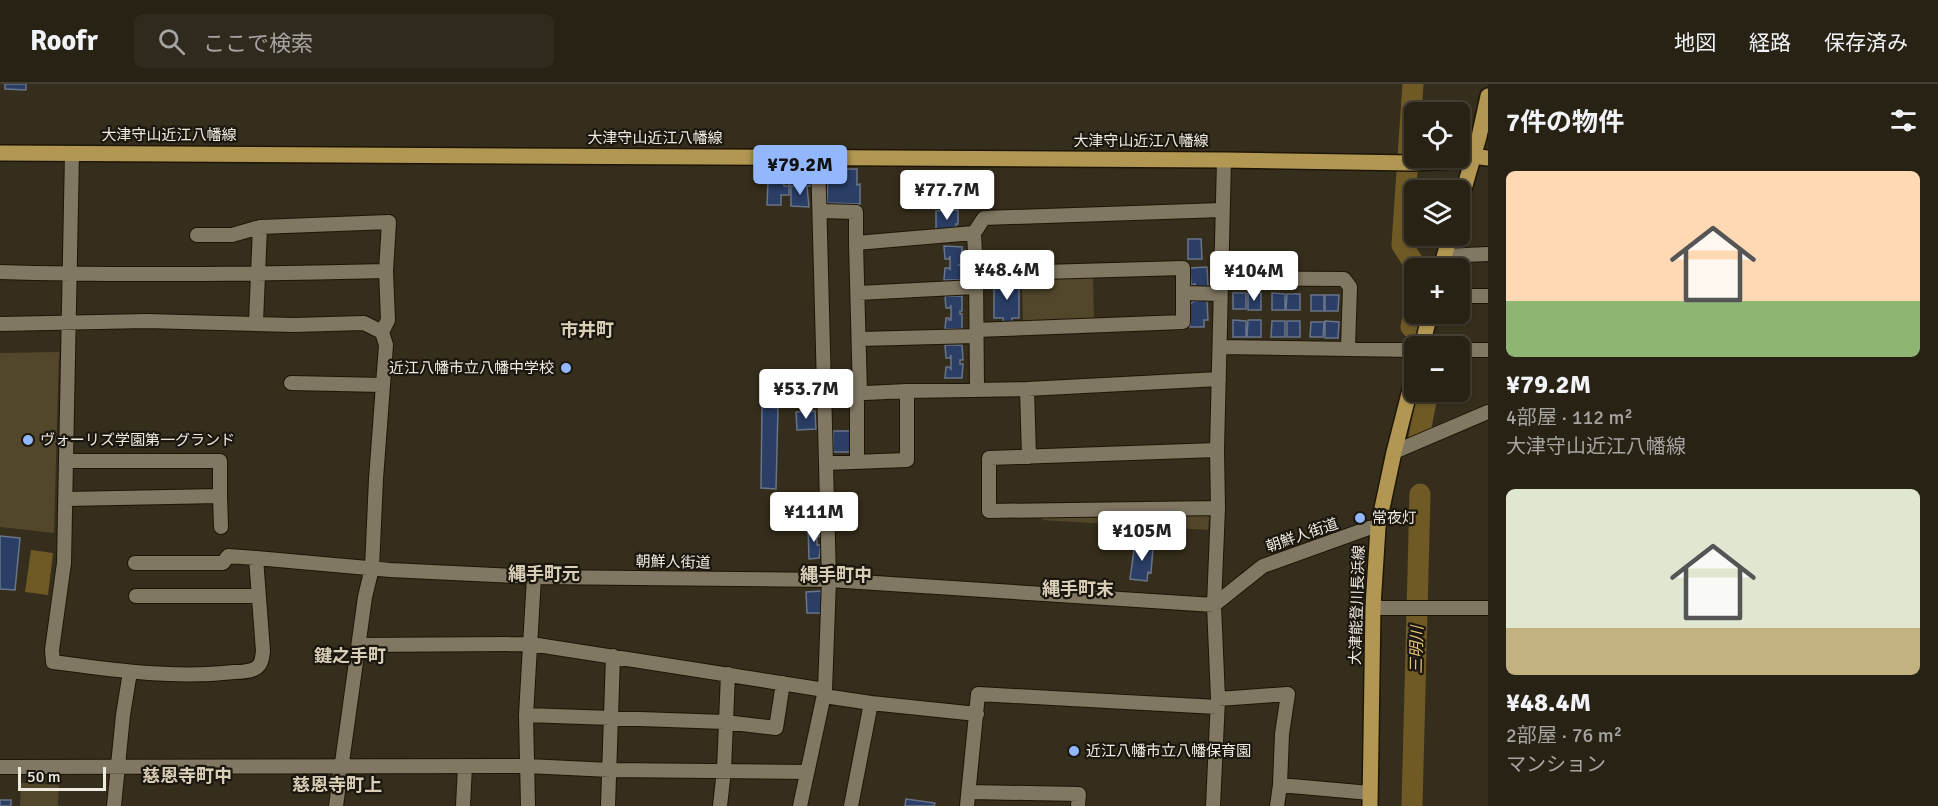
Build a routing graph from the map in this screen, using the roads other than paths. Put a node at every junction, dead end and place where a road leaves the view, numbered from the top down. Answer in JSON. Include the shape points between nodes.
{"nodes":[{"id":1,"x":1488,"y":96,"type":"edge"},
{"id":2,"x":0,"y":153,"type":"edge"},
{"id":3,"x":72,"y":153,"type":"junction"},
{"id":4,"x":818,"y":157,"type":"junction"},
{"id":5,"x":1481,"y":157,"type":"edge"},
{"id":6,"x":1224,"y":159,"type":"junction"},
{"id":7,"x":1470,"y":181,"type":"edge"},
{"id":8,"x":1222,"y":210,"type":"junction"},
{"id":9,"x":820,"y":211,"type":"junction"},
{"id":10,"x":260,"y":227,"type":"junction"},
{"id":11,"x":974,"y":233,"type":"junction"},
{"id":12,"x":197,"y":235,"type":"dead end"},
{"id":13,"x":856,"y":243,"type":"junction"},
{"id":14,"x":1488,"y":254,"type":"edge"},
{"id":15,"x":1466,"y":258,"type":"edge"},
{"id":16,"x":386,"y":271,"type":"junction"},
{"id":17,"x":0,"y":272,"type":"edge"},
{"id":18,"x":69,"y":274,"type":"junction"},
{"id":19,"x":258,"y":274,"type":"junction"},
{"id":20,"x":1221,"y":278,"type":"junction"},
{"id":21,"x":976,"y":280,"type":"junction"},
{"id":22,"x":858,"y":293,"type":"junction"},
{"id":23,"x":1183,"y":293,"type":"junction"},
{"id":24,"x":1220,"y":294,"type":"junction"},
{"id":25,"x":1470,"y":296,"type":"edge"},
{"id":26,"x":1488,"y":296,"type":"edge"},
{"id":27,"x":69,"y":321,"type":"junction"},
{"id":28,"x":256,"y":322,"type":"junction"},
{"id":29,"x":0,"y":324,"type":"edge"},
{"id":30,"x":382,"y":332,"type":"junction"},
{"id":31,"x":976,"y":333,"type":"junction"},
{"id":32,"x":859,"y":339,"type":"junction"},
{"id":33,"x":1220,"y":347,"type":"junction"},
{"id":34,"x":1348,"y":348,"type":"junction"},
{"id":35,"x":1404,"y":350,"type":"edge"},
{"id":36,"x":1470,"y":350,"type":"edge"},
{"id":37,"x":1488,"y":350,"type":"edge"},
{"id":38,"x":1219,"y":379,"type":"junction"},
{"id":39,"x":291,"y":383,"type":"dead end"},
{"id":40,"x":383,"y":385,"type":"junction"},
{"id":41,"x":1028,"y":388,"type":"junction"},
{"id":42,"x":977,"y":389,"type":"junction"},
{"id":43,"x":908,"y":391,"type":"junction"},
{"id":44,"x":859,"y":394,"type":"junction"},
{"id":45,"x":824,"y":395,"type":"junction"},
{"id":46,"x":1407,"y":402,"type":"edge"},
{"id":47,"x":1488,"y":412,"type":"edge"},
{"id":48,"x":1216,"y":450,"type":"junction"},
{"id":49,"x":1394,"y":452,"type":"junction"},
{"id":50,"x":1029,"y":457,"type":"junction"},
{"id":51,"x":66,"y":461,"type":"junction"},
{"id":52,"x":857,"y":462,"type":"junction"},
{"id":53,"x":826,"y":463,"type":"junction"},
{"id":54,"x":220,"y":496,"type":"junction"},
{"id":55,"x":66,"y":499,"type":"junction"},
{"id":56,"x":1218,"y":508,"type":"junction"},
{"id":57,"x":221,"y":527,"type":"dead end"},
{"id":58,"x":1378,"y":527,"type":"junction"},
{"id":59,"x":256,"y":558,"type":"junction"},
{"id":60,"x":135,"y":562,"type":"dead end"},
{"id":61,"x":372,"y":568,"type":"junction"},
{"id":62,"x":534,"y":577,"type":"junction"},
{"id":63,"x":829,"y":580,"type":"junction"},
{"id":64,"x":136,"y":596,"type":"dead end"},
{"id":65,"x":258,"y":596,"type":"junction"},
{"id":66,"x":1214,"y":605,"type":"junction"},
{"id":67,"x":1373,"y":606,"type":"junction"},
{"id":68,"x":1488,"y":608,"type":"edge"},
{"id":69,"x":531,"y":644,"type":"junction"},
{"id":70,"x":359,"y":645,"type":"junction"},
{"id":71,"x":613,"y":656,"type":"junction"},
{"id":72,"x":130,"y":672,"type":"junction"},
{"id":73,"x":728,"y":674,"type":"junction"},
{"id":74,"x":783,"y":683,"type":"junction"},
{"id":75,"x":824,"y":693,"type":"junction"},
{"id":76,"x":1217,"y":703,"type":"junction"},
{"id":77,"x":871,"y":704,"type":"junction"},
{"id":78,"x":977,"y":714,"type":"junction"},
{"id":79,"x":526,"y":716,"type":"junction"},
{"id":80,"x":612,"y":718,"type":"junction"},
{"id":81,"x":725,"y":722,"type":"junction"},
{"id":82,"x":465,"y":766,"type":"junction"},
{"id":83,"x":527,"y":766,"type":"junction"},
{"id":84,"x":0,"y":767,"type":"edge"},
{"id":85,"x":119,"y":767,"type":"junction"},
{"id":86,"x":341,"y":767,"type":"junction"},
{"id":87,"x":610,"y":770,"type":"junction"},
{"id":88,"x":724,"y":770,"type":"junction"},
{"id":89,"x":807,"y":772,"type":"junction"},
{"id":90,"x":1280,"y":785,"type":"junction"},
{"id":91,"x":968,"y":799,"type":"edge"},
{"id":92,"x":1370,"y":800,"type":"edge"},
{"id":93,"x":114,"y":806,"type":"edge"},
{"id":94,"x":336,"y":806,"type":"edge"},
{"id":95,"x":463,"y":806,"type":"edge"},
{"id":96,"x":528,"y":806,"type":"edge"},
{"id":97,"x":608,"y":806,"type":"edge"},
{"id":98,"x":720,"y":806,"type":"edge"},
{"id":99,"x":800,"y":806,"type":"edge"},
{"id":100,"x":851,"y":806,"type":"edge"},
{"id":101,"x":1078,"y":806,"type":"edge"},
{"id":102,"x":1213,"y":806,"type":"edge"},
{"id":103,"x":1277,"y":806,"type":"edge"}],
"edges":[{"from":1,"to":5,"type":"main road"},
{"from":2,"to":3,"type":"main road","name":"大津守山近江八幡線"},
{"from":3,"to":4,"type":"main road","name":"大津守山近江八幡線"},
{"from":3,"to":18,"type":"street"},
{"from":4,"to":6,"type":"main road","name":"大津守山近江八幡線"},
{"from":4,"to":9,"type":"street"},
{"from":5,"to":6,"type":"main road","name":"大津守山近江八幡線","via":[[1413,162]]},
{"from":5,"to":7,"type":"main road"},
{"from":6,"to":8,"type":"street"},
{"from":8,"to":11,"type":"street","via":[[984,218]]},
{"from":8,"to":20,"type":"street"},
{"from":9,"to":13,"type":"street","via":[[856,212]]},
{"from":9,"to":45,"type":"street"},
{"from":10,"to":12,"type":"street","via":[[232,235]]},
{"from":10,"to":16,"type":"street","via":[[388,222]]},
{"from":10,"to":19,"type":"street"},
{"from":11,"to":13,"type":"street"},
{"from":11,"to":21,"type":"street"},
{"from":13,"to":22,"type":"street"},
{"from":14,"to":15,"type":"street"},
{"from":16,"to":19,"type":"street"},
{"from":16,"to":30,"type":"street","via":[[388,320]]},
{"from":17,"to":18,"type":"street"},
{"from":18,"to":19,"type":"street"},
{"from":18,"to":27,"type":"street"},
{"from":19,"to":28,"type":"street"},
{"from":20,"to":24,"type":"street"},
{"from":20,"to":34,"type":"street","via":[[1344,279],[1350,287]]},
{"from":21,"to":22,"type":"street"},
{"from":21,"to":23,"type":"street","via":[[1183,268]]},
{"from":21,"to":31,"type":"street"},
{"from":22,"to":32,"type":"street"},
{"from":23,"to":24,"type":"street"},
{"from":23,"to":31,"type":"street","via":[[1183,322]]},
{"from":24,"to":33,"type":"street"},
{"from":25,"to":26,"type":"street"},
{"from":27,"to":28,"type":"street"},
{"from":27,"to":29,"type":"street"},
{"from":27,"to":51,"type":"street"},
{"from":28,"to":30,"type":"street","via":[[364,323]]},
{"from":30,"to":40,"type":"street","via":[[386,345]]},
{"from":31,"to":32,"type":"street"},
{"from":31,"to":42,"type":"street"},
{"from":32,"to":44,"type":"street"},
{"from":33,"to":34,"type":"street"},
{"from":33,"to":38,"type":"street"},
{"from":34,"to":35,"type":"street"},
{"from":36,"to":37,"type":"street"},
{"from":38,"to":41,"type":"street"},
{"from":38,"to":48,"type":"street"},
{"from":39,"to":40,"type":"street"},
{"from":40,"to":61,"type":"street"},
{"from":41,"to":42,"type":"street"},
{"from":41,"to":50,"type":"street"},
{"from":42,"to":43,"type":"street"},
{"from":43,"to":44,"type":"street"},
{"from":43,"to":52,"type":"street","via":[[907,460]]},
{"from":44,"to":45,"type":"street"},
{"from":44,"to":52,"type":"street"},
{"from":45,"to":53,"type":"street"},
{"from":46,"to":49,"type":"main road","name":"大津能登川長浜線"},
{"from":47,"to":49,"type":"street"},
{"from":48,"to":50,"type":"street"},
{"from":48,"to":56,"type":"street"},
{"from":49,"to":58,"type":"main road","name":"大津能登川長浜線"},
{"from":50,"to":56,"type":"street","via":[[989,458],[989,511]]},
{"from":51,"to":54,"type":"street","via":[[220,461]]},
{"from":51,"to":55,"type":"street"},
{"from":52,"to":53,"type":"street"},
{"from":53,"to":63,"type":"street"},
{"from":54,"to":55,"type":"street"},
{"from":54,"to":57,"type":"street"},
{"from":55,"to":72,"type":"street","via":[[64,563],[53,662]]},
{"from":56,"to":66,"type":"street"},
{"from":58,"to":66,"type":"street","name":"朝鮮人街道","via":[[1263,566]]},
{"from":58,"to":67,"type":"main road","name":"大津能登川長浜線"},
{"from":59,"to":60,"type":"street","name":"朝鮮人街道","via":[[228,556],[223,563]]},
{"from":59,"to":61,"type":"street","name":"朝鮮人街道"},
{"from":59,"to":65,"type":"street"},
{"from":61,"to":62,"type":"street","name":"朝鮮人街道"},
{"from":61,"to":70,"type":"street"},
{"from":62,"to":63,"type":"street","name":"朝鮮人街道"},
{"from":62,"to":69,"type":"street"},
{"from":63,"to":66,"type":"street","name":"朝鮮人街道"},
{"from":63,"to":75,"type":"street"},
{"from":64,"to":65,"type":"street"},
{"from":65,"to":72,"type":"street","via":[[263,651],[257,667],[212,675]]},
{"from":66,"to":76,"type":"street"},
{"from":67,"to":68,"type":"street"},
{"from":67,"to":92,"type":"main road","name":"大津能登川長浜線"},
{"from":69,"to":70,"type":"street"},
{"from":69,"to":71,"type":"street"},
{"from":69,"to":79,"type":"street"},
{"from":70,"to":86,"type":"street"},
{"from":71,"to":73,"type":"street"},
{"from":71,"to":80,"type":"street"},
{"from":72,"to":85,"type":"street"},
{"from":73,"to":74,"type":"street"},
{"from":73,"to":81,"type":"street"},
{"from":74,"to":75,"type":"street"},
{"from":74,"to":81,"type":"street","via":[[776,728]]},
{"from":75,"to":77,"type":"street"},
{"from":75,"to":89,"type":"street"},
{"from":76,"to":78,"type":"street","via":[[978,694]]},
{"from":76,"to":90,"type":"street","via":[[1288,694]]},
{"from":76,"to":102,"type":"street"},
{"from":77,"to":78,"type":"street"},
{"from":77,"to":100,"type":"street"},
{"from":78,"to":91,"type":"street"},
{"from":79,"to":80,"type":"street"},
{"from":79,"to":83,"type":"street"},
{"from":80,"to":81,"type":"street"},
{"from":80,"to":87,"type":"street"},
{"from":81,"to":88,"type":"street"},
{"from":82,"to":83,"type":"street"},
{"from":82,"to":86,"type":"street"},
{"from":82,"to":95,"type":"street"},
{"from":83,"to":87,"type":"street"},
{"from":83,"to":96,"type":"street"},
{"from":84,"to":85,"type":"street"},
{"from":85,"to":86,"type":"street"},
{"from":85,"to":93,"type":"street"},
{"from":86,"to":94,"type":"street"},
{"from":87,"to":88,"type":"street"},
{"from":87,"to":97,"type":"street"},
{"from":88,"to":89,"type":"street"},
{"from":88,"to":98,"type":"street"},
{"from":89,"to":99,"type":"street"},
{"from":90,"to":92,"type":"street"},
{"from":90,"to":103,"type":"street"},
{"from":91,"to":101,"type":"street","via":[[1079,794]]}]}
